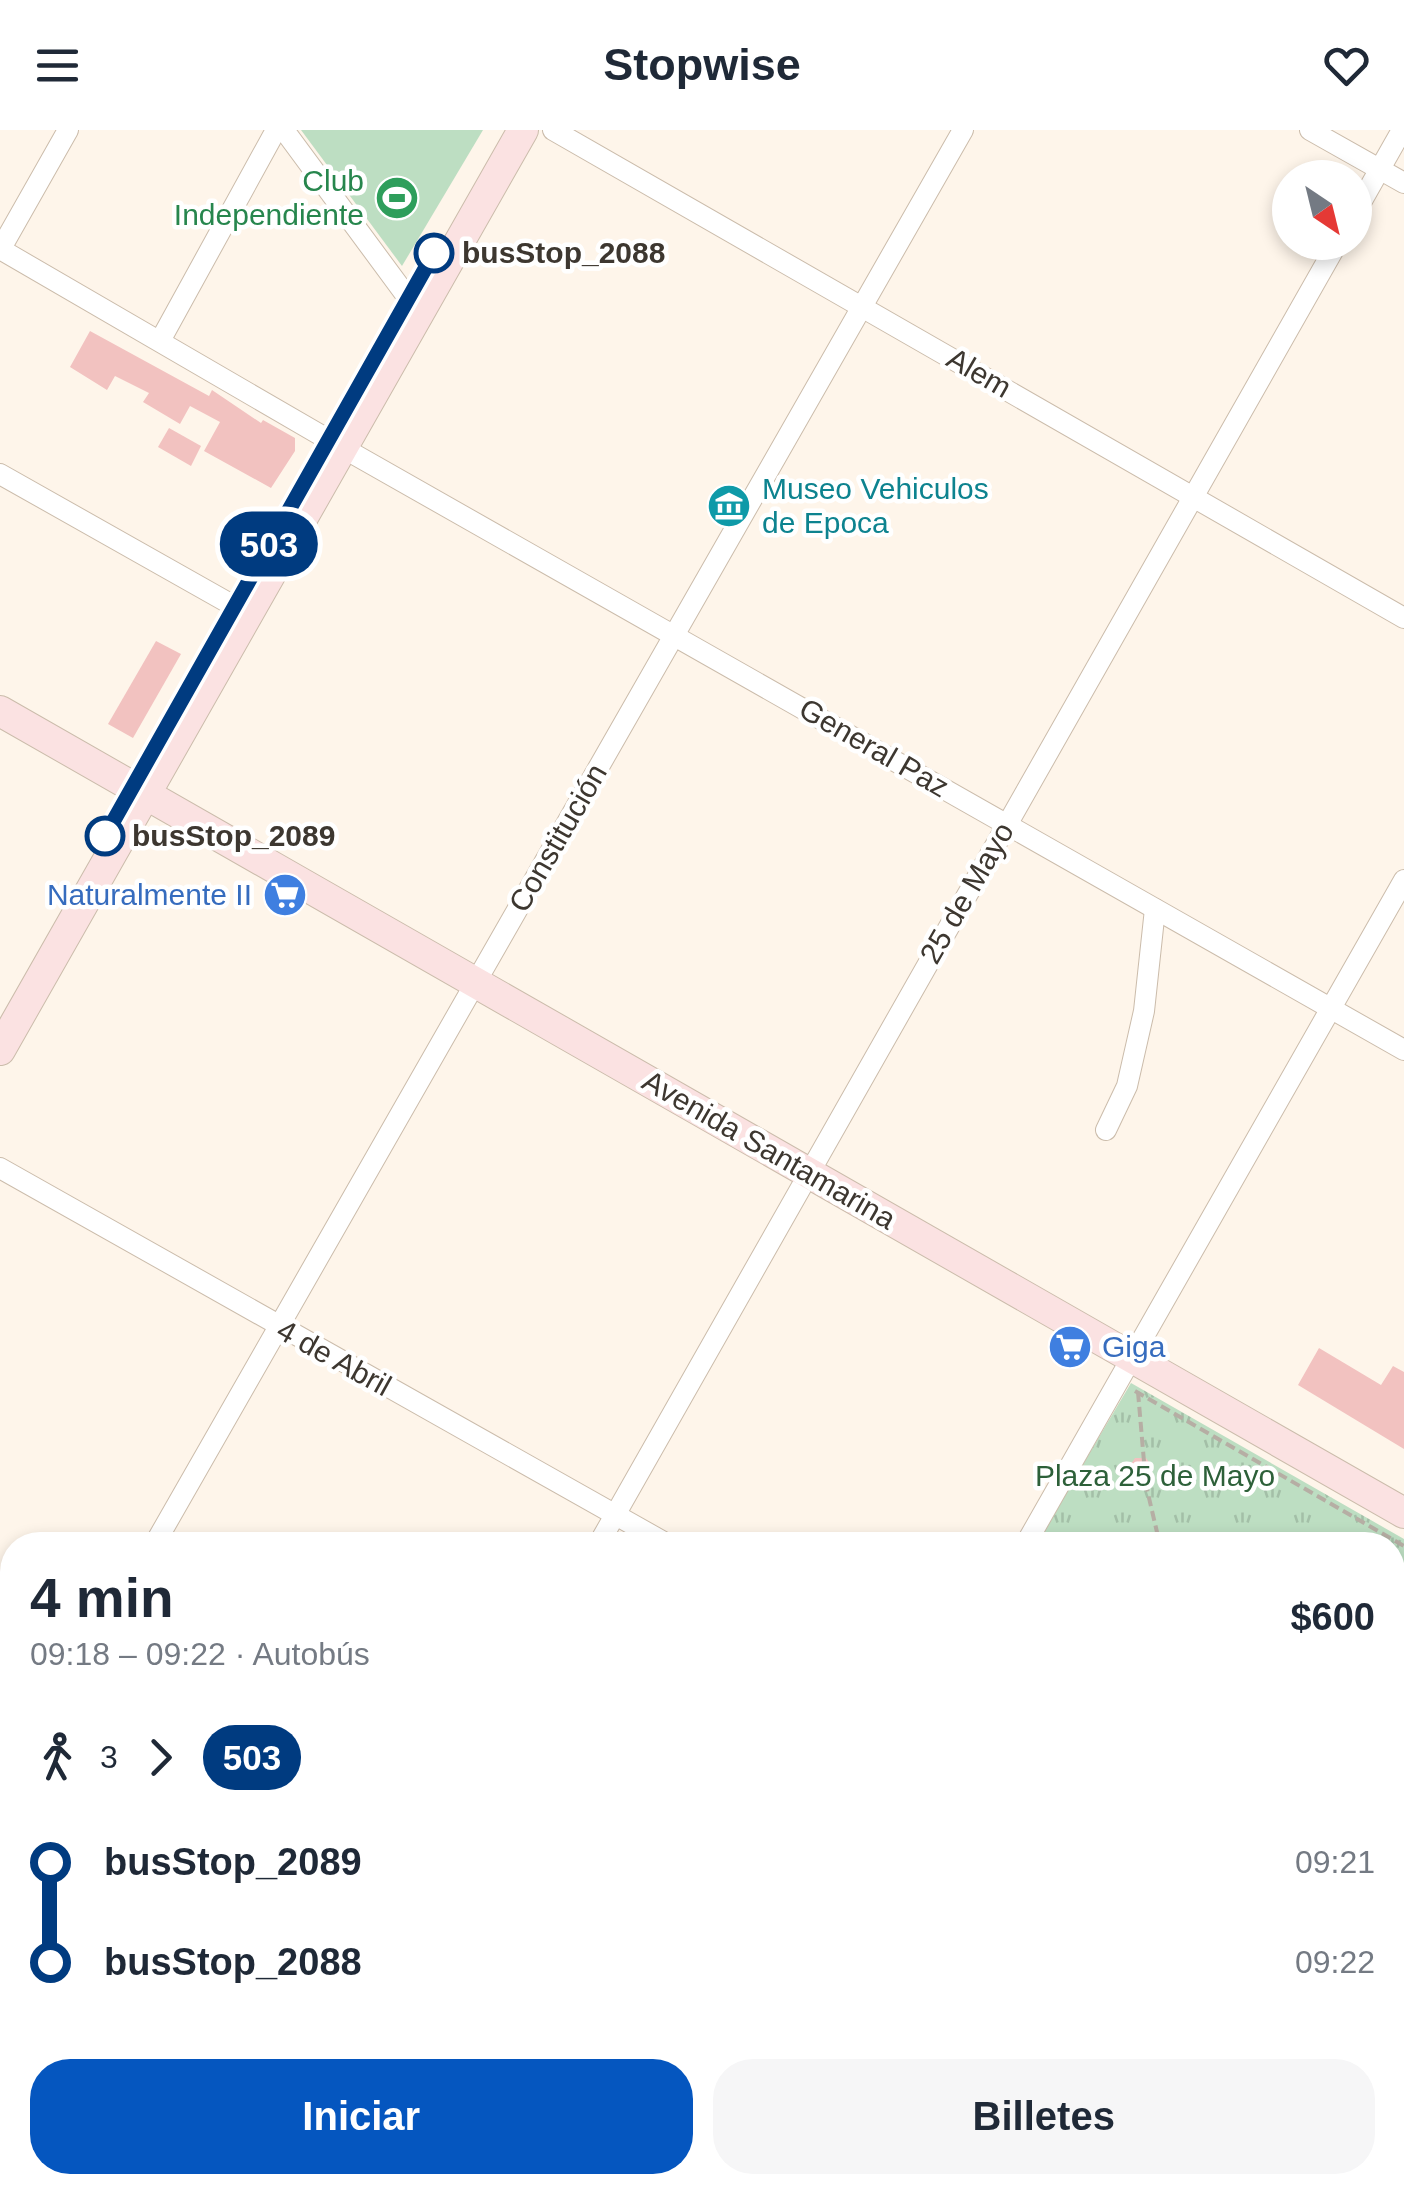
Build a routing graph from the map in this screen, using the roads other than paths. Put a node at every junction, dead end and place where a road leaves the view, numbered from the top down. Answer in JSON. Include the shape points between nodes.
{"nodes":[{"id":1,"x":68,"y":130,"type":"edge"},
{"id":2,"x":276,"y":130,"type":"edge"},
{"id":3,"x":284,"y":130,"type":"edge"},
{"id":4,"x":505,"y":130,"type":"edge"},
{"id":5,"x":524,"y":130,"type":"edge"},
{"id":6,"x":554,"y":130,"type":"edge"},
{"id":7,"x":962,"y":130,"type":"edge"},
{"id":8,"x":1310,"y":130,"type":"edge"},
{"id":9,"x":1402,"y":130,"type":"edge"},
{"id":10,"x":1380,"y":169,"type":"junction"},
{"id":11,"x":1372,"y":183,"type":"edge"},
{"id":12,"x":1404,"y":183,"type":"edge"},
{"id":13,"x":0,"y":250,"type":"edge"},
{"id":14,"x":1328,"y":260,"type":"edge"},
{"id":15,"x":408,"y":298,"type":"junction"},
{"id":16,"x":861,"y":306,"type":"junction"},
{"id":17,"x":160,"y":341,"type":"junction"},
{"id":18,"x":336,"y":444,"type":"junction"},
{"id":19,"x":0,"y":474,"type":"edge"},
{"id":20,"x":1193,"y":495,"type":"junction"},
{"id":21,"x":234,"y":606,"type":"junction"},
{"id":22,"x":1404,"y":618,"type":"edge"},
{"id":23,"x":676,"y":635,"type":"junction"},
{"id":24,"x":0,"y":711,"type":"edge"},
{"id":25,"x":140,"y":790,"type":"junction"},
{"id":26,"x":1006,"y":824,"type":"junction"},
{"id":27,"x":1404,"y":880,"type":"edge"},
{"id":28,"x":1156,"y":909,"type":"junction"},
{"id":29,"x":474,"y":982,"type":"junction"},
{"id":30,"x":1331,"y":1008,"type":"junction"},
{"id":31,"x":0,"y":1020,"type":"edge"},
{"id":32,"x":0,"y":1050,"type":"edge"},
{"id":33,"x":1404,"y":1050,"type":"edge"},
{"id":34,"x":1106,"y":1130,"type":"dead end"},
{"id":35,"x":0,"y":1168,"type":"edge"},
{"id":36,"x":808,"y":1173,"type":"junction"},
{"id":37,"x":278,"y":1327,"type":"junction"},
{"id":38,"x":1133,"y":1358,"type":"junction"},
{"id":39,"x":1404,"y":1513,"type":"edge"},
{"id":40,"x":616,"y":1514,"type":"junction"},
{"id":41,"x":161,"y":1532,"type":"edge"},
{"id":42,"x":606,"y":1532,"type":"edge"},
{"id":43,"x":647,"y":1532,"type":"edge"},
{"id":44,"x":1033,"y":1532,"type":"edge"}],
"edges":[{"from":1,"to":13,"type":"street"},
{"from":2,"to":17,"type":"street"},
{"from":3,"to":15,"type":"street"},
{"from":4,"to":15,"type":"main road"},
{"from":5,"to":18,"type":"main road"},
{"from":6,"to":16,"type":"street","name":"Alem"},
{"from":7,"to":16,"type":"street","name":"Constitución"},
{"from":8,"to":10,"type":"street"},
{"from":9,"to":10,"type":"street"},
{"from":10,"to":11,"type":"street"},
{"from":10,"to":12,"type":"street"},
{"from":13,"to":17,"type":"street","name":"General Paz"},
{"from":14,"to":20,"type":"street","name":"25 de Mayo"},
{"from":15,"to":18,"type":"main road"},
{"from":16,"to":20,"type":"street","name":"Alem"},
{"from":16,"to":23,"type":"street","name":"Constitución"},
{"from":17,"to":18,"type":"street","name":"General Paz"},
{"from":18,"to":21,"type":"main road"},
{"from":18,"to":23,"type":"street","name":"General Paz"},
{"from":18,"to":25,"type":"main road"},
{"from":19,"to":21,"type":"street"},
{"from":20,"to":22,"type":"street","name":"Alem"},
{"from":20,"to":26,"type":"street","name":"25 de Mayo"},
{"from":21,"to":25,"type":"main road"},
{"from":23,"to":26,"type":"street","name":"General Paz"},
{"from":23,"to":29,"type":"street","name":"Constitución"},
{"from":24,"to":25,"type":"main road","name":"Avenida Santamarina"},
{"from":25,"to":29,"type":"main road","name":"Avenida Santamarina"},
{"from":25,"to":31,"type":"main road"},
{"from":25,"to":32,"type":"main road"},
{"from":26,"to":28,"type":"street","name":"General Paz"},
{"from":26,"to":36,"type":"street","name":"25 de Mayo"},
{"from":27,"to":30,"type":"street"},
{"from":28,"to":30,"type":"street","name":"General Paz"},
{"from":28,"to":34,"type":"street","via":[[1144,1011],[1127,1086]]},
{"from":29,"to":36,"type":"main road","name":"Avenida Santamarina"},
{"from":29,"to":37,"type":"street","name":"Constitución"},
{"from":30,"to":33,"type":"street","name":"General Paz"},
{"from":30,"to":38,"type":"street"},
{"from":35,"to":37,"type":"street","name":"4 de Abril"},
{"from":36,"to":38,"type":"main road","name":"Avenida Santamarina"},
{"from":36,"to":40,"type":"street","name":"25 de Mayo"},
{"from":37,"to":40,"type":"street","name":"4 de Abril"},
{"from":37,"to":41,"type":"street","name":"Constitución"},
{"from":38,"to":39,"type":"main road","name":"Avenida Santamarina"},
{"from":38,"to":44,"type":"street"},
{"from":40,"to":42,"type":"street","name":"25 de Mayo"},
{"from":40,"to":43,"type":"street","name":"4 de Abril"}]}
